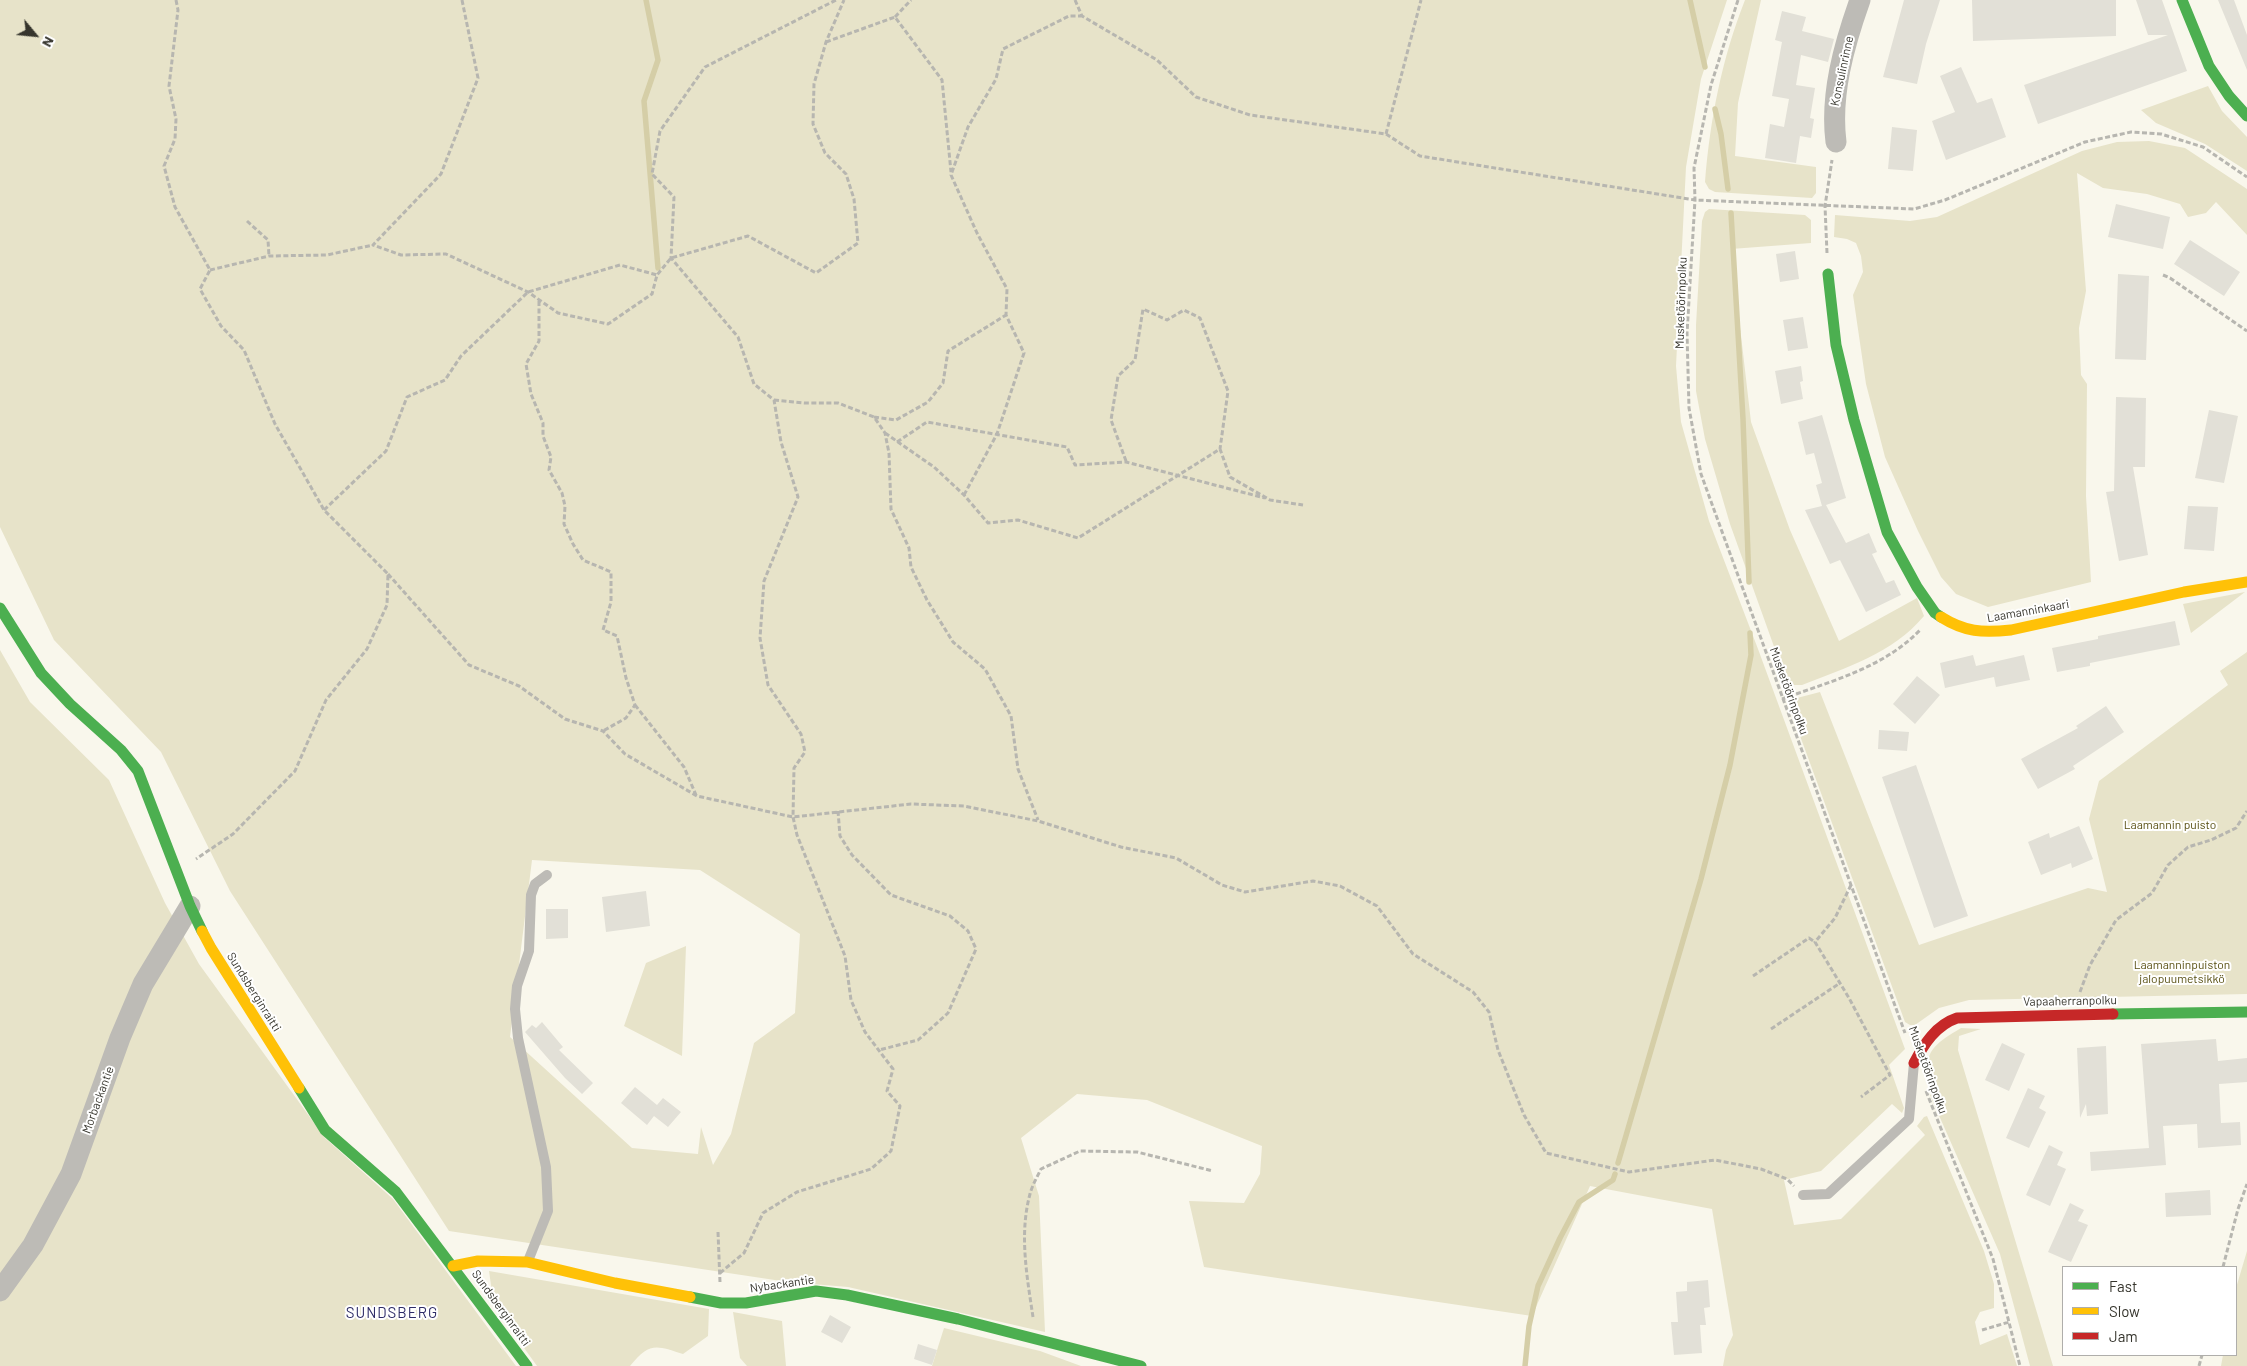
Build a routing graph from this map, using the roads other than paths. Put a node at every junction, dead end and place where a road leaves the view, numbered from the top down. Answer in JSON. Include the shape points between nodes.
{"nodes":[{"id":1,"x":1860,"y":0,"type":"edge"},
{"id":2,"x":2182,"y":0,"type":"edge"},
{"id":3,"x":2247,"y":116,"type":"edge"},
{"id":4,"x":1836,"y":142,"type":"road end"},
{"id":5,"x":1828,"y":274,"type":"road end"},
{"id":6,"x":2247,"y":582,"type":"edge"},
{"id":7,"x":0,"y":608,"type":"edge"},
{"id":8,"x":547,"y":875,"type":"dead end"},
{"id":9,"x":190,"y":906,"type":"junction"},
{"id":10,"x":2247,"y":1012,"type":"edge"},
{"id":11,"x":1914,"y":1063,"type":"joint"},
{"id":12,"x":1803,"y":1195,"type":"road end"},
{"id":13,"x":527,"y":1262,"type":"junction"},
{"id":14,"x":453,"y":1266,"type":"junction"},
{"id":15,"x":0,"y":1291,"type":"edge"},
{"id":16,"x":527,"y":1366,"type":"edge"},
{"id":17,"x":1141,"y":1366,"type":"edge"}],
"edges":[{"from":1,"to":4,"type":"street","name":"Konsulinrinne","via":[[1835,98],[1833,122]]},
{"from":2,"to":3,"type":"street","via":[[2209,66]]},
{"from":5,"to":6,"type":"street","name":"Laamanninkaari","via":[[1836,345],[1887,532],[1935,613],[1957,627],[1986,633]]},
{"from":7,"to":9,"type":"street","name":"Sundsberginraitti","via":[[41,673],[138,771]]},
{"from":8,"to":13,"type":"lane","via":[[536,884],[531,895],[528,951],[517,986],[514,1010],[546,1167],[548,1211]]},
{"from":9,"to":14,"type":"street","name":"Sundsberginraitti","via":[[211,948],[325,1130],[396,1192]]},
{"from":9,"to":15,"type":"street","name":"Morbackantie","via":[[142,984],[72,1174],[33,1245]]},
{"from":10,"to":11,"type":"street","name":"Vapaaherranpolku","via":[[1954,1019],[1925,1043]]},
{"from":11,"to":12,"type":"lane","via":[[1909,1119],[1828,1194]]},
{"from":13,"to":14,"type":"street","name":"Nybackantie","via":[[486,1261]]},
{"from":13,"to":17,"type":"street","name":"Nybackantie","via":[[721,1303],[746,1303],[816,1291],[847,1295],[958,1319]]},
{"from":14,"to":16,"type":"street","name":"Sundsberginraitti"}]}
